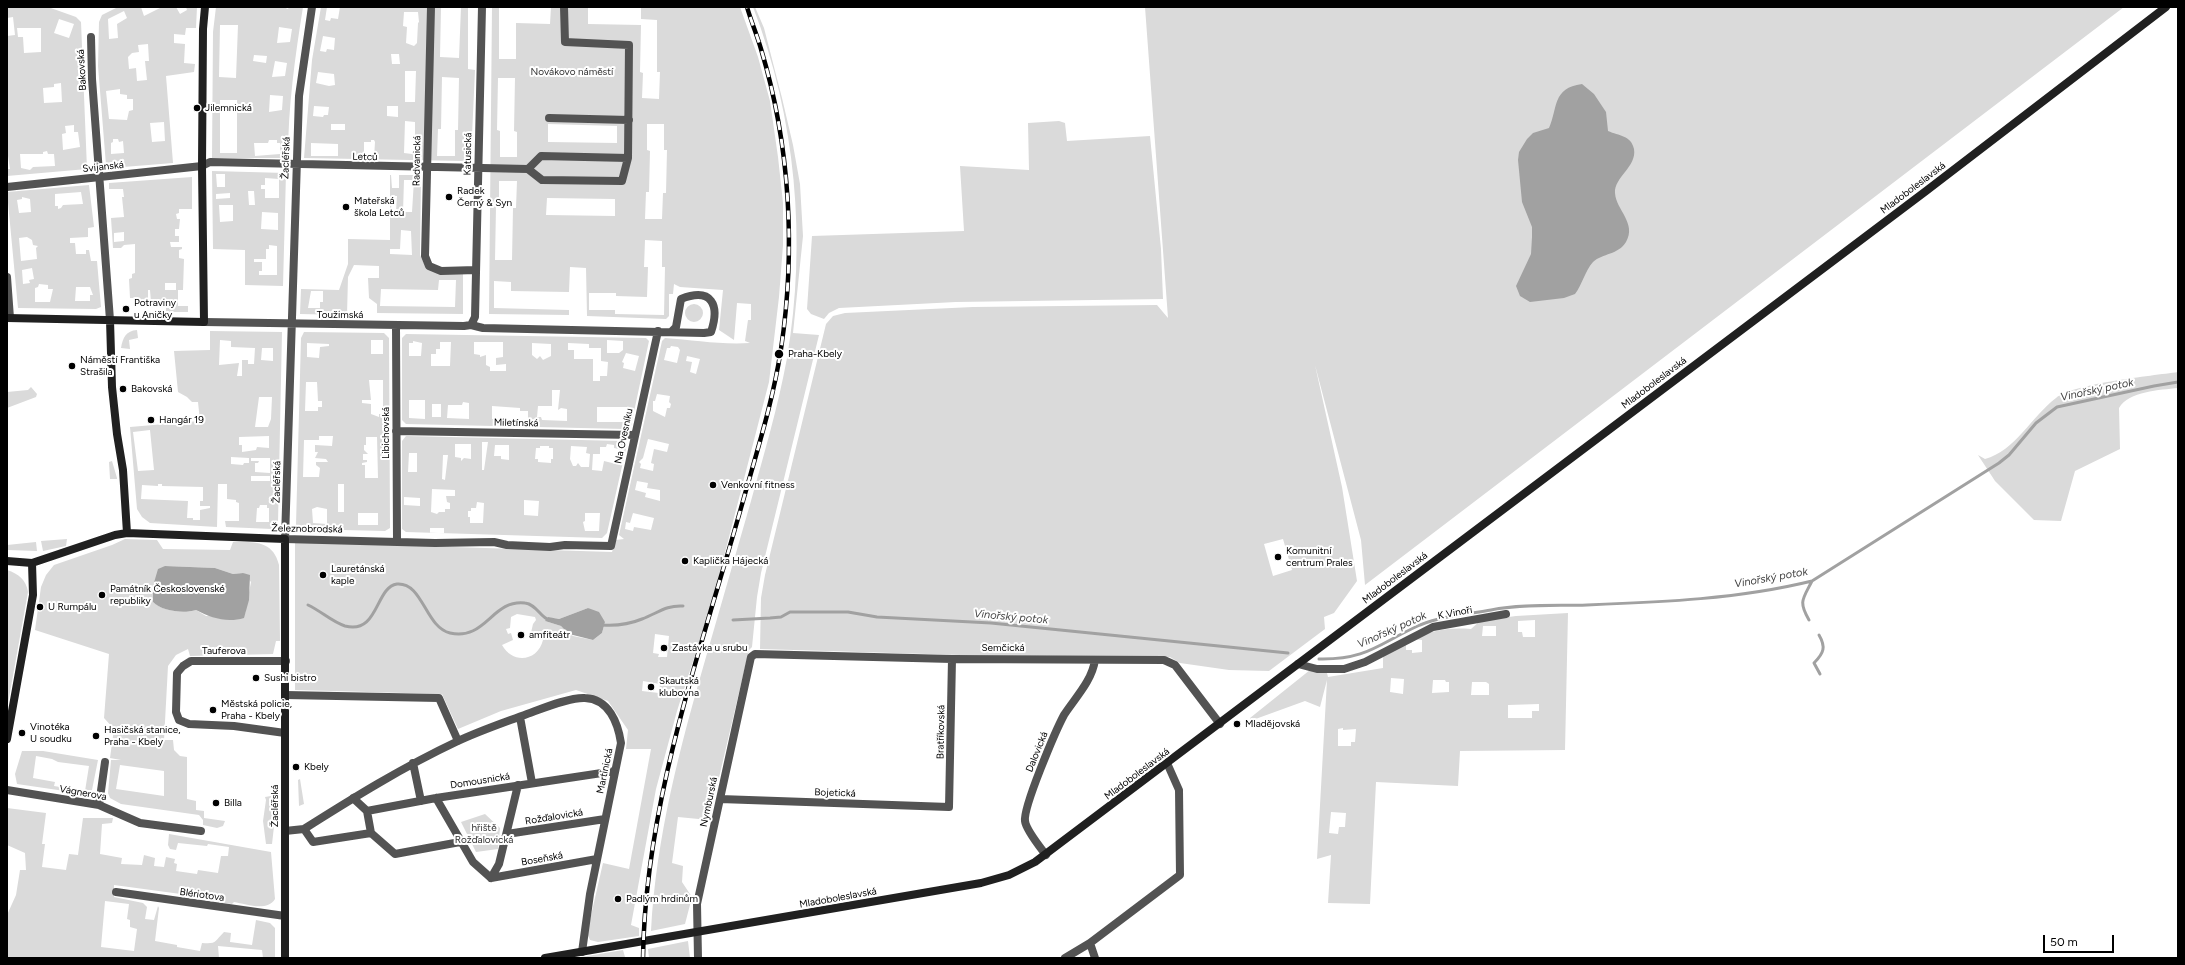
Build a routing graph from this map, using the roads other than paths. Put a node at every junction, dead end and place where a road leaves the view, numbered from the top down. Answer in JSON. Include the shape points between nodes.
{"nodes":[{"id":1,"x":205,"y":7,"type":"edge"},
{"id":2,"x":312,"y":7,"type":"edge"},
{"id":3,"x":431,"y":7,"type":"edge"},
{"id":4,"x":482,"y":7,"type":"edge"},
{"id":5,"x":564,"y":7,"type":"edge"},
{"id":6,"x":2166,"y":7,"type":"edge"},
{"id":7,"x":91,"y":36,"type":"dead end"},
{"id":8,"x":549,"y":118,"type":"dead end"},
{"id":9,"x":629,"y":120,"type":"junction"},
{"id":10,"x":628,"y":158,"type":"junction"},
{"id":11,"x":296,"y":165,"type":"junction"},
{"id":12,"x":202,"y":166,"type":"junction"},
{"id":13,"x":426,"y":168,"type":"junction"},
{"id":14,"x":477,"y":169,"type":"junction"},
{"id":15,"x":528,"y":169,"type":"junction"},
{"id":16,"x":100,"y":178,"type":"junction"},
{"id":17,"x":7,"y":187,"type":"edge"},
{"id":18,"x":476,"y":270,"type":"junction"},
{"id":19,"x":7,"y":277,"type":"edge"},
{"id":20,"x":9,"y":318,"type":"edge"},
{"id":21,"x":110,"y":320,"type":"junction"},
{"id":22,"x":204,"y":322,"type":"junction"},
{"id":23,"x":291,"y":325,"type":"junction"},
{"id":24,"x":396,"y":325,"type":"junction"},
{"id":25,"x":471,"y":325,"type":"junction"},
{"id":26,"x":658,"y":331,"type":"junction"},
{"id":27,"x":671,"y":332,"type":"junction"},
{"id":28,"x":396,"y":431,"type":"junction"},
{"id":29,"x":635,"y":435,"type":"junction"},
{"id":30,"x":127,"y":533,"type":"junction"},
{"id":31,"x":285,"y":539,"type":"junction"},
{"id":32,"x":397,"y":542,"type":"junction"},
{"id":33,"x":611,"y":546,"type":"joint"},
{"id":34,"x":7,"y":562,"type":"edge"},
{"id":35,"x":32,"y":562,"type":"junction"},
{"id":36,"x":1506,"y":614,"type":"dead end"},
{"id":37,"x":755,"y":654,"type":"joint"},
{"id":38,"x":952,"y":659,"type":"junction"},
{"id":39,"x":1095,"y":660,"type":"junction"},
{"id":40,"x":286,"y":662,"type":"junction"},
{"id":41,"x":1298,"y":664,"type":"junction"},
{"id":42,"x":286,"y":695,"type":"junction"},
{"id":43,"x":520,"y":717,"type":"junction"},
{"id":44,"x":1220,"y":724,"type":"junction"},
{"id":45,"x":285,"y":733,"type":"junction"},
{"id":46,"x":7,"y":739,"type":"edge"},
{"id":47,"x":458,"y":741,"type":"junction"},
{"id":48,"x":105,"y":762,"type":"dead end"},
{"id":49,"x":1167,"y":763,"type":"junction"},
{"id":50,"x":413,"y":764,"type":"junction"},
{"id":51,"x":615,"y":771,"type":"junction"},
{"id":52,"x":532,"y":783,"type":"junction"},
{"id":53,"x":518,"y":785,"type":"junction"},
{"id":54,"x":7,"y":790,"type":"edge"},
{"id":55,"x":353,"y":798,"type":"junction"},
{"id":56,"x":436,"y":798,"type":"junction"},
{"id":57,"x":720,"y":799,"type":"junction"},
{"id":58,"x":421,"y":801,"type":"junction"},
{"id":59,"x":99,"y":805,"type":"junction"},
{"id":60,"x":949,"y":806,"type":"joint"},
{"id":61,"x":367,"y":811,"type":"junction"},
{"id":62,"x":605,"y":819,"type":"junction"},
{"id":63,"x":304,"y":829,"type":"junction"},
{"id":64,"x":201,"y":831,"type":"dead end"},
{"id":65,"x":285,"y":831,"type":"junction"},
{"id":66,"x":371,"y":833,"type":"junction"},
{"id":67,"x":507,"y":834,"type":"junction"},
{"id":68,"x":460,"y":842,"type":"junction"},
{"id":69,"x":1046,"y":855,"type":"junction"},
{"id":70,"x":597,"y":859,"type":"junction"},
{"id":71,"x":491,"y":878,"type":"junction"},
{"id":72,"x":116,"y":892,"type":"dead end"},
{"id":73,"x":285,"y":916,"type":"junction"},
{"id":74,"x":697,"y":932,"type":"junction"},
{"id":75,"x":1090,"y":943,"type":"junction"},
{"id":76,"x":582,"y":952,"type":"junction"},
{"id":77,"x":285,"y":958,"type":"edge"},
{"id":78,"x":545,"y":958,"type":"edge"},
{"id":79,"x":698,"y":958,"type":"edge"},
{"id":80,"x":1065,"y":958,"type":"edge"},
{"id":81,"x":1095,"y":958,"type":"edge"}],
"edges":[{"from":1,"to":12,"type":"main road"},
{"from":2,"to":11,"type":"street","name":"Žacléřská","via":[[299,96]]},
{"from":3,"to":13,"type":"street","name":"Radvanická"},
{"from":4,"to":14,"type":"street","name":"Katusická"},
{"from":5,"to":9,"type":"street","via":[[565,42],[629,45]]},
{"from":6,"to":41,"type":"main road","name":"Mladoboleslavská"},
{"from":7,"to":16,"type":"street","name":"Bakovská"},
{"from":8,"to":9,"type":"street"},
{"from":9,"to":10,"type":"street"},
{"from":10,"to":15,"type":"street","via":[[541,156]]},
{"from":10,"to":15,"type":"street","via":[[622,181],[542,180]]},
{"from":11,"to":12,"type":"street","name":"Letců","via":[[210,162]]},
{"from":11,"to":13,"type":"street","name":"Letců"},
{"from":11,"to":23,"type":"street","name":"Žacléřská"},
{"from":12,"to":16,"type":"street","name":"Svijanská"},
{"from":12,"to":22,"type":"main road"},
{"from":13,"to":14,"type":"street","name":"Letců"},
{"from":13,"to":18,"type":"street","name":"Radvanická","via":[[426,261],[429,266],[441,271]]},
{"from":14,"to":15,"type":"street","name":"Letců"},
{"from":14,"to":18,"type":"street","name":"Katusická"},
{"from":16,"to":17,"type":"street","name":"Svijanská"},
{"from":16,"to":21,"type":"street","name":"Bakovská"},
{"from":18,"to":25,"type":"street","name":"Katusická","via":[[475,317]]},
{"from":19,"to":20,"type":"street"},
{"from":20,"to":21,"type":"main road","name":"Toužimská"},
{"from":21,"to":22,"type":"main road","name":"Toužimská"},
{"from":21,"to":30,"type":"main road","name":"Bakovská","via":[[112,387]]},
{"from":22,"to":23,"type":"street","name":"Toužimská"},
{"from":23,"to":24,"type":"street","name":"Toužimská"},
{"from":23,"to":31,"type":"street","name":"Žacléřská"},
{"from":24,"to":25,"type":"street","name":"Toužimská"},
{"from":24,"to":28,"type":"street","name":"Libichovská"},
{"from":25,"to":26,"type":"street","name":"Toužimská","via":[[483,328]]},
{"from":26,"to":27,"type":"street","name":"Toužimská"},
{"from":26,"to":29,"type":"street","name":"Na Ovesníku"},
{"from":27,"to":27,"type":"street","name":"Toužimská","via":[[711,332],[715,306],[709,298],[697,295],[681,299],[676,327]]},
{"from":28,"to":29,"type":"street","name":"Miletínská"},
{"from":28,"to":32,"type":"street","name":"Libichovská"},
{"from":29,"to":33,"type":"street","name":"Na Ovesníku"},
{"from":30,"to":31,"type":"main road","name":"Železnobrodská"},
{"from":30,"to":35,"type":"main road","name":"Železnobrodská"},
{"from":31,"to":32,"type":"street","name":"Železnobrodská"},
{"from":31,"to":40,"type":"main road","name":"Žacléřská"},
{"from":32,"to":33,"type":"street","name":"Železnobrodská"},
{"from":34,"to":35,"type":"main road","name":"Železnobrodská"},
{"from":35,"to":46,"type":"main road","via":[[33,595]]},
{"from":36,"to":41,"type":"street","name":"K Vinoři","via":[[1433,627],[1365,662],[1344,669],[1317,669]]},
{"from":37,"to":38,"type":"street","name":"Semčická"},
{"from":37,"to":57,"type":"street","name":"Nymburská","via":[[751,657]]},
{"from":38,"to":39,"type":"street","name":"Semčická"},
{"from":38,"to":60,"type":"street","name":"Bratříkovská"},
{"from":39,"to":44,"type":"street","name":"Semčická","via":[[1170,662],[1175,665]]},
{"from":39,"to":69,"type":"street","name":"Dalovická","via":[[1091,675],[1056,733],[1036,782],[1025,822]]},
{"from":40,"to":42,"type":"main road","name":"Žacléřská"},
{"from":40,"to":45,"type":"street","name":"Tauferova","via":[[191,662],[177,673],[176,712],[179,720],[189,724],[234,726]]},
{"from":41,"to":44,"type":"main road","name":"Mladoboleslavská"},
{"from":42,"to":45,"type":"main road","name":"Žacléřská"},
{"from":42,"to":47,"type":"street","via":[[439,698]]},
{"from":43,"to":47,"type":"street","name":"Martinická"},
{"from":43,"to":51,"type":"street","name":"Martinická","via":[[552,705],[584,698],[599,702],[610,711],[619,732],[621,743]]},
{"from":43,"to":52,"type":"street"},
{"from":44,"to":49,"type":"main road","name":"Mladoboleslavská"},
{"from":45,"to":65,"type":"main road","name":"Žacléřská"},
{"from":47,"to":50,"type":"street","name":"Martinická"},
{"from":48,"to":59,"type":"street"},
{"from":49,"to":69,"type":"main road","name":"Mladoboleslavská"},
{"from":49,"to":75,"type":"street","via":[[1179,790],[1180,875]]},
{"from":50,"to":55,"type":"street","name":"Martinická"},
{"from":50,"to":58,"type":"street"},
{"from":51,"to":52,"type":"street","name":"Domousnická"},
{"from":51,"to":62,"type":"street","name":"Martinická"},
{"from":52,"to":53,"type":"street","name":"Domousnická"},
{"from":53,"to":56,"type":"street","name":"Domousnická"},
{"from":53,"to":67,"type":"street"},
{"from":54,"to":59,"type":"street","name":"Vágnerova"},
{"from":55,"to":61,"type":"street"},
{"from":55,"to":63,"type":"street","name":"Martinická"},
{"from":56,"to":58,"type":"street","name":"Domousnická"},
{"from":56,"to":68,"type":"street"},
{"from":57,"to":60,"type":"street","name":"Bojetická"},
{"from":57,"to":74,"type":"street","name":"Nymburská","via":[[697,904]]},
{"from":58,"to":61,"type":"street","name":"Domousnická"},
{"from":59,"to":64,"type":"street","name":"Vágnerova","via":[[140,822]]},
{"from":61,"to":66,"type":"street"},
{"from":62,"to":67,"type":"street","name":"Rožďalovická"},
{"from":62,"to":70,"type":"street","name":"Martinická"},
{"from":63,"to":65,"type":"street","name":"Martinická"},
{"from":63,"to":66,"type":"street","via":[[313,842]]},
{"from":65,"to":73,"type":"main road","name":"Žacléřská"},
{"from":66,"to":68,"type":"street","via":[[396,854]]},
{"from":67,"to":71,"type":"street","via":[[499,864]]},
{"from":68,"to":71,"type":"street","via":[[473,862]]},
{"from":69,"to":74,"type":"main road","name":"Mladoboleslavská","via":[[1009,875],[981,883]]},
{"from":70,"to":71,"type":"street","name":"Boseňská"},
{"from":70,"to":76,"type":"street","name":"Martinická"},
{"from":72,"to":73,"type":"street","name":"Blériotova"},
{"from":73,"to":77,"type":"main road","name":"Žacléřská"},
{"from":74,"to":76,"type":"main road","name":"Mladoboleslavská"},
{"from":74,"to":79,"type":"street","name":"Nymburská"},
{"from":75,"to":80,"type":"street"},
{"from":75,"to":81,"type":"street"},
{"from":76,"to":78,"type":"main road","name":"Mladoboleslavská"}]}
